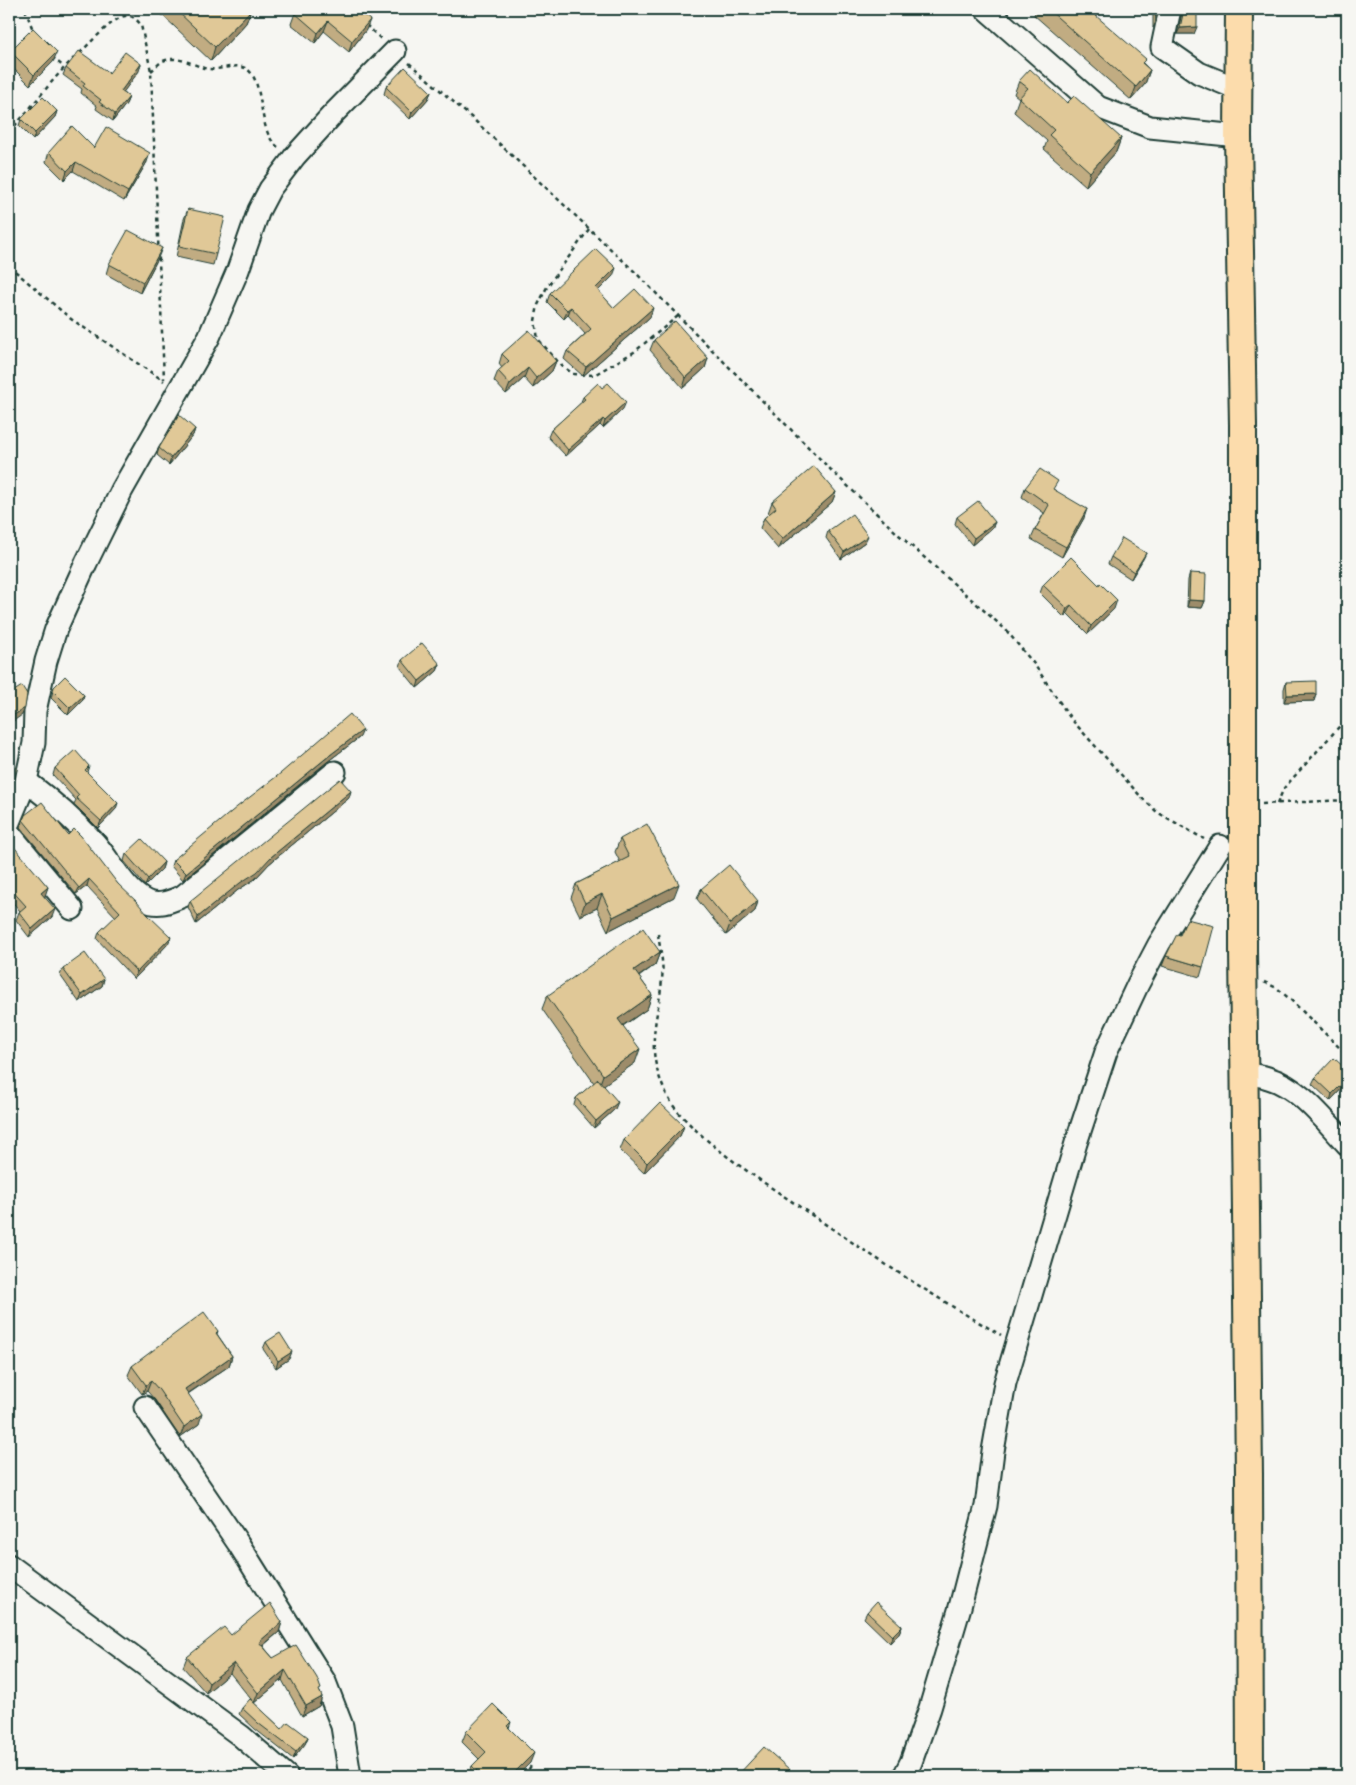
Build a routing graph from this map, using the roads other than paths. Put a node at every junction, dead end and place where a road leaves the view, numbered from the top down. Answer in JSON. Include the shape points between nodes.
{"nodes":[{"id":1,"x":986,"y":9,"type":"edge"},
{"id":2,"x":1170,"y":9,"type":"edge"},
{"id":3,"x":1239,"y":9,"type":"edge"},
{"id":4,"x":395,"y":51,"type":"road end"},
{"id":5,"x":1238,"y":89,"type":"junction"},
{"id":6,"x":1238,"y":136,"type":"junction"},
{"id":7,"x":335,"y":772,"type":"dead end"},
{"id":8,"x":26,"y":781,"type":"junction"},
{"id":9,"x":9,"y":822,"type":"edge"},
{"id":10,"x":9,"y":833,"type":"edge"},
{"id":11,"x":1220,"y":846,"type":"road end"},
{"id":12,"x":72,"y":909,"type":"dead end"},
{"id":13,"x":1245,"y":1074,"type":"junction"},
{"id":14,"x":1347,"y":1144,"type":"edge"},
{"id":15,"x":145,"y":1408,"type":"dead end"},
{"id":16,"x":9,"y":1565,"type":"edge"},
{"id":17,"x":277,"y":1774,"type":"edge"},
{"id":18,"x":350,"y":1776,"type":"edge"},
{"id":19,"x":904,"y":1776,"type":"edge"},
{"id":20,"x":1250,"y":1776,"type":"edge"}],
"edges":[{"from":1,"to":6,"type":"street","via":[[1098,107],[1150,127]]},
{"from":2,"to":5,"type":"street","via":[[1162,47],[1199,73]]},
{"from":3,"to":5,"type":"main road"},
{"from":4,"to":8,"type":"street","via":[[295,156],[259,210],[209,337],[171,386],[56,629],[36,711],[34,743]]},
{"from":5,"to":6,"type":"main road"},
{"from":6,"to":13,"type":"main road"},
{"from":7,"to":8,"type":"street","via":[[183,896],[156,904],[146,901],[129,887],[96,844],[65,812]]},
{"from":8,"to":9,"type":"street"},
{"from":10,"to":12,"type":"street"},
{"from":11,"to":19,"type":"street","via":[[1159,944],[1106,1052],[1005,1383],[986,1506],[960,1607],[930,1708]]},
{"from":13,"to":14,"type":"street","via":[[1267,1077],[1288,1087]]},
{"from":13,"to":20,"type":"main road"},
{"from":15,"to":18,"type":"street","via":[[238,1543],[324,1682],[342,1726]]},
{"from":16,"to":17,"type":"street","via":[[241,1736]]}]}
